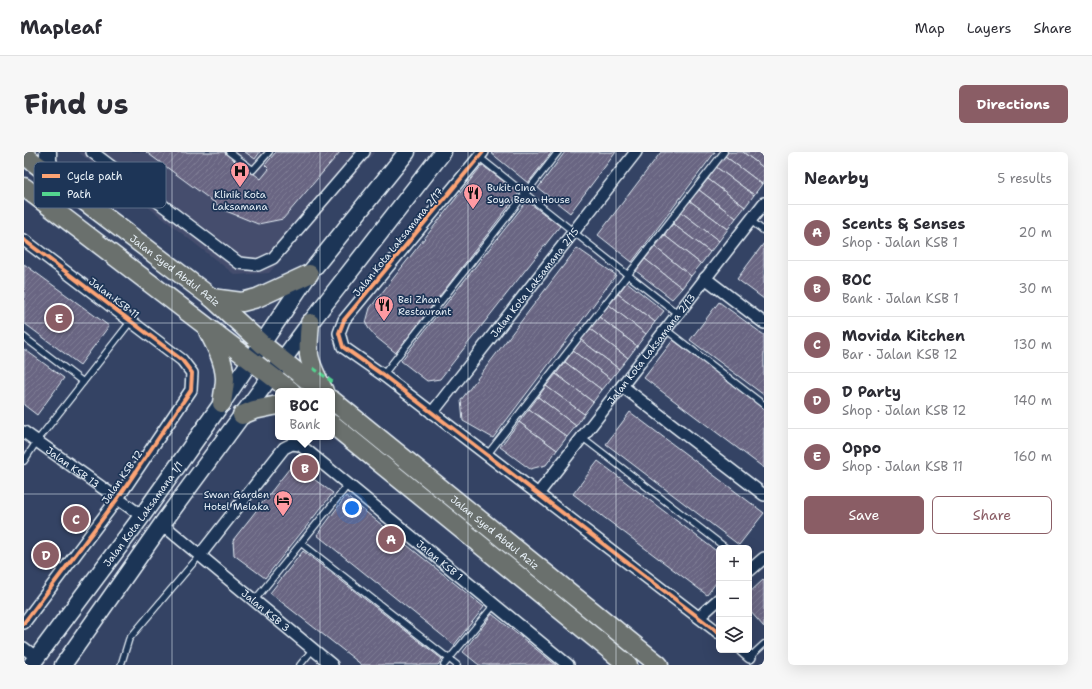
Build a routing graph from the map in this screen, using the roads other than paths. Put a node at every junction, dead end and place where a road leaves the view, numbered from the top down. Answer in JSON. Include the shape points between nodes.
{"nodes":[{"id":1,"x":48,"y":152,"type":"edge"},
{"id":2,"x":92,"y":152,"type":"edge"},
{"id":3,"x":229,"y":152,"type":"edge"},
{"id":4,"x":269,"y":152,"type":"edge"},
{"id":5,"x":364,"y":152,"type":"edge"},
{"id":6,"x":407,"y":152,"type":"edge"},
{"id":7,"x":443,"y":152,"type":"edge"},
{"id":8,"x":558,"y":152,"type":"edge"},
{"id":9,"x":636,"y":152,"type":"edge"},
{"id":10,"x":724,"y":152,"type":"edge"},
{"id":11,"x":481,"y":154,"type":"edge"},
{"id":12,"x":24,"y":155,"type":"edge"},
{"id":13,"x":48,"y":162,"type":"edge"},
{"id":14,"x":105,"y":162,"type":"edge"},
{"id":15,"x":34,"y":163,"type":"edge"},
{"id":16,"x":24,"y":187,"type":"edge"},
{"id":17,"x":526,"y":194,"type":"junction"},
{"id":18,"x":34,"y":195,"type":"edge"},
{"id":19,"x":764,"y":203,"type":"edge"},
{"id":20,"x":51,"y":208,"type":"edge"},
{"id":21,"x":93,"y":208,"type":"edge"},
{"id":22,"x":166,"y":208,"type":"edge"},
{"id":23,"x":750,"y":220,"type":"junction"},
{"id":24,"x":764,"y":231,"type":"edge"},
{"id":25,"x":573,"y":232,"type":"junction"},
{"id":26,"x":24,"y":240,"type":"edge"},
{"id":27,"x":309,"y":274,"type":"junction"},
{"id":28,"x":628,"y":275,"type":"junction"},
{"id":29,"x":706,"y":278,"type":"junction"},
{"id":30,"x":212,"y":298,"type":"junction"},
{"id":31,"x":678,"y":314,"type":"junction"},
{"id":32,"x":132,"y":321,"type":"junction"},
{"id":33,"x":310,"y":323,"type":"junction"},
{"id":34,"x":764,"y":323,"type":"edge"},
{"id":35,"x":206,"y":326,"type":"junction"},
{"id":36,"x":666,"y":330,"type":"junction"},
{"id":37,"x":24,"y":337,"type":"edge"},
{"id":38,"x":262,"y":344,"type":"junction"},
{"id":39,"x":250,"y":360,"type":"junction"},
{"id":40,"x":283,"y":360,"type":"junction"},
{"id":41,"x":192,"y":372,"type":"joint"},
{"id":42,"x":383,"y":375,"type":"junction"},
{"id":43,"x":272,"y":376,"type":"junction"},
{"id":44,"x":83,"y":382,"type":"junction"},
{"id":45,"x":622,"y":386,"type":"junction"},
{"id":46,"x":287,"y":388,"type":"edge"},
{"id":47,"x":318,"y":388,"type":"edge"},
{"id":48,"x":321,"y":388,"type":"edge"},
{"id":49,"x":335,"y":402,"type":"edge"},
{"id":50,"x":222,"y":403,"type":"junction"},
{"id":51,"x":764,"y":405,"type":"edge"},
{"id":52,"x":275,"y":406,"type":"edge"},
{"id":53,"x":432,"y":413,"type":"junction"},
{"id":54,"x":242,"y":415,"type":"junction"},
{"id":55,"x":335,"y":426,"type":"edge"},
{"id":56,"x":24,"y":432,"type":"edge"},
{"id":57,"x":582,"y":437,"type":"junction"},
{"id":58,"x":37,"y":441,"type":"junction"},
{"id":59,"x":488,"y":455,"type":"junction"},
{"id":60,"x":24,"y":461,"type":"edge"},
{"id":61,"x":348,"y":485,"type":"junction"},
{"id":62,"x":538,"y":494,"type":"junction"},
{"id":63,"x":764,"y":495,"type":"edge"},
{"id":64,"x":118,"y":498,"type":"junction"},
{"id":65,"x":142,"y":516,"type":"junction"},
{"id":66,"x":162,"y":524,"type":"junction"},
{"id":67,"x":301,"y":543,"type":"junction"},
{"id":68,"x":722,"y":545,"type":"edge"},
{"id":69,"x":200,"y":555,"type":"junction"},
{"id":70,"x":764,"y":558,"type":"edge"},
{"id":71,"x":752,"y":567,"type":"edge"},
{"id":72,"x":254,"y":601,"type":"junction"},
{"id":73,"x":716,"y":602,"type":"edge"},
{"id":74,"x":494,"y":605,"type":"junction"},
{"id":75,"x":699,"y":617,"type":"junction"},
{"id":76,"x":24,"y":622,"type":"edge"},
{"id":77,"x":716,"y":631,"type":"edge"},
{"id":78,"x":764,"y":644,"type":"edge"},
{"id":79,"x":24,"y":648,"type":"edge"},
{"id":80,"x":313,"y":649,"type":"junction"},
{"id":81,"x":752,"y":650,"type":"edge"},
{"id":82,"x":449,"y":659,"type":"junction"},
{"id":83,"x":34,"y":661,"type":"edge"},
{"id":84,"x":63,"y":665,"type":"edge"},
{"id":85,"x":121,"y":665,"type":"edge"},
{"id":86,"x":300,"y":665,"type":"edge"},
{"id":87,"x":332,"y":665,"type":"edge"},
{"id":88,"x":444,"y":665,"type":"edge"},
{"id":89,"x":457,"y":665,"type":"edge"},
{"id":90,"x":568,"y":665,"type":"edge"},
{"id":91,"x":628,"y":665,"type":"edge"},
{"id":92,"x":658,"y":665,"type":"edge"}],
"edges":[{"from":1,"to":13,"type":"main road"},
{"from":2,"to":14,"type":"street"},
{"from":3,"to":4,"type":"lane","via":[[253,170]]},
{"from":5,"to":22,"type":"street","via":[[273,258],[258,265],[239,263]]},
{"from":6,"to":27,"type":"main road","name":"Jalan Kota Laksamana 1/1"},
{"from":7,"to":33,"type":"main road"},
{"from":8,"to":17,"type":"lane"},
{"from":9,"to":25,"type":"street","name":"Jalan Kota Laksamana 2/15"},
{"from":10,"to":28,"type":"lane"},
{"from":11,"to":17,"type":"lane"},
{"from":11,"to":42,"type":"street","name":"Jalan Kota Laksamana 2/17","via":[[344,320],[339,333],[343,347]]},
{"from":12,"to":15,"type":"main road","name":"Jalan Syed Abdul Aziz"},
{"from":16,"to":18,"type":"main road"},
{"from":17,"to":25,"type":"lane"},
{"from":17,"to":42,"type":"lane"},
{"from":19,"to":23,"type":"street","name":"Jalan Kota Laksamana 2/13"},
{"from":20,"to":35,"type":"main road"},
{"from":21,"to":30,"type":"main road","name":"Jalan Syed Abdul Aziz"},
{"from":23,"to":24,"type":"lane"},
{"from":23,"to":29,"type":"street","name":"Jalan Kota Laksamana 2/13"},
{"from":25,"to":28,"type":"lane"},
{"from":25,"to":53,"type":"street","name":"Jalan Kota Laksamana 2/15"},
{"from":26,"to":32,"type":"street","name":"Jalan KSB 11"},
{"from":27,"to":30,"type":"main road","via":[[257,298],[242,302]]},
{"from":27,"to":38,"type":"main road","name":"Jalan Kota Laksamana 1/1"},
{"from":28,"to":31,"type":"lane"},
{"from":28,"to":59,"type":"lane"},
{"from":29,"to":31,"type":"street","name":"Jalan Kota Laksamana 2/13"},
{"from":29,"to":34,"type":"street"},
{"from":30,"to":38,"type":"main road","name":"Jalan Syed Abdul Aziz"},
{"from":31,"to":36,"type":"street","name":"Jalan Kota Laksamana 2/13"},
{"from":32,"to":41,"type":"street","name":"Jalan KSB 11","via":[[182,360]]},
{"from":32,"to":44,"type":"lane"},
{"from":33,"to":40,"type":"main road"},
{"from":33,"to":48,"type":"main road","via":[[310,356]]},
{"from":35,"to":39,"type":"main road"},
{"from":35,"to":50,"type":"main road","via":[[223,365],[225,379]]},
{"from":36,"to":45,"type":"street","name":"Jalan Kota Laksamana 2/13"},
{"from":36,"to":51,"type":"lane"},
{"from":37,"to":44,"type":"lane"},
{"from":38,"to":39,"type":"main road","name":"Jalan Kota Laksamana 1/1"},
{"from":38,"to":40,"type":"main road","name":"Jalan Syed Abdul Aziz"},
{"from":39,"to":43,"type":"main road"},
{"from":39,"to":50,"type":"main road","name":"Jalan Kota Laksamana 1/1"},
{"from":40,"to":43,"type":"main road"},
{"from":40,"to":47,"type":"main road","name":"Jalan Syed Abdul Aziz"},
{"from":41,"to":64,"type":"street","name":"Jalan KSB 12","via":[[191,390]]},
{"from":42,"to":53,"type":"street"},
{"from":43,"to":46,"type":"main road"},
{"from":43,"to":54,"type":"main road"},
{"from":44,"to":58,"type":"lane"},
{"from":45,"to":57,"type":"street","name":"Jalan Kota Laksamana 2/13"},
{"from":45,"to":63,"type":"street"},
{"from":49,"to":92,"type":"main road","name":"Jalan Syed Abdul Aziz"},
{"from":50,"to":65,"type":"main road","name":"Jalan Kota Laksamana 1/1"},
{"from":52,"to":54,"type":"main road"},
{"from":53,"to":59,"type":"street"},
{"from":54,"to":66,"type":"main road"},
{"from":55,"to":91,"type":"main road","name":"Jalan Syed Abdul Aziz"},
{"from":56,"to":58,"type":"street","name":"Jalan KSB 13"},
{"from":57,"to":62,"type":"street","name":"Jalan Kota Laksamana 2/13"},
{"from":57,"to":68,"type":"lane"},
{"from":58,"to":60,"type":"lane"},
{"from":58,"to":64,"type":"street","name":"Jalan KSB 13"},
{"from":59,"to":62,"type":"street"},
{"from":61,"to":67,"type":"lane"},
{"from":61,"to":69,"type":"street","name":"Jalan KSB 1","via":[[300,445],[292,444],[284,448]]},
{"from":61,"to":74,"type":"street","name":"Jalan KSB 1"},
{"from":62,"to":75,"type":"street"},
{"from":64,"to":65,"type":"street","name":"Jalan KSB 13"},
{"from":64,"to":76,"type":"street","name":"Jalan KSB 12"},
{"from":65,"to":83,"type":"main road","name":"Jalan Kota Laksamana 1/1"},
{"from":66,"to":69,"type":"street","name":"Jalan KSB 3"},
{"from":66,"to":84,"type":"main road"},
{"from":67,"to":72,"type":"lane"},
{"from":67,"to":82,"type":"lane"},
{"from":69,"to":72,"type":"street","name":"Jalan KSB 3"},
{"from":69,"to":85,"type":"lane","via":[[129,639]]},
{"from":70,"to":71,"type":"street"},
{"from":72,"to":80,"type":"street","name":"Jalan KSB 3"},
{"from":73,"to":75,"type":"street"},
{"from":74,"to":82,"type":"lane"},
{"from":74,"to":90,"type":"street","name":"Jalan KSB 1"},
{"from":75,"to":77,"type":"street"},
{"from":78,"to":81,"type":"lane"},
{"from":79,"to":83,"type":"street"},
{"from":80,"to":86,"type":"lane"},
{"from":80,"to":87,"type":"street","name":"Jalan KSB 3"},
{"from":82,"to":88,"type":"lane"},
{"from":82,"to":89,"type":"lane"}]}
